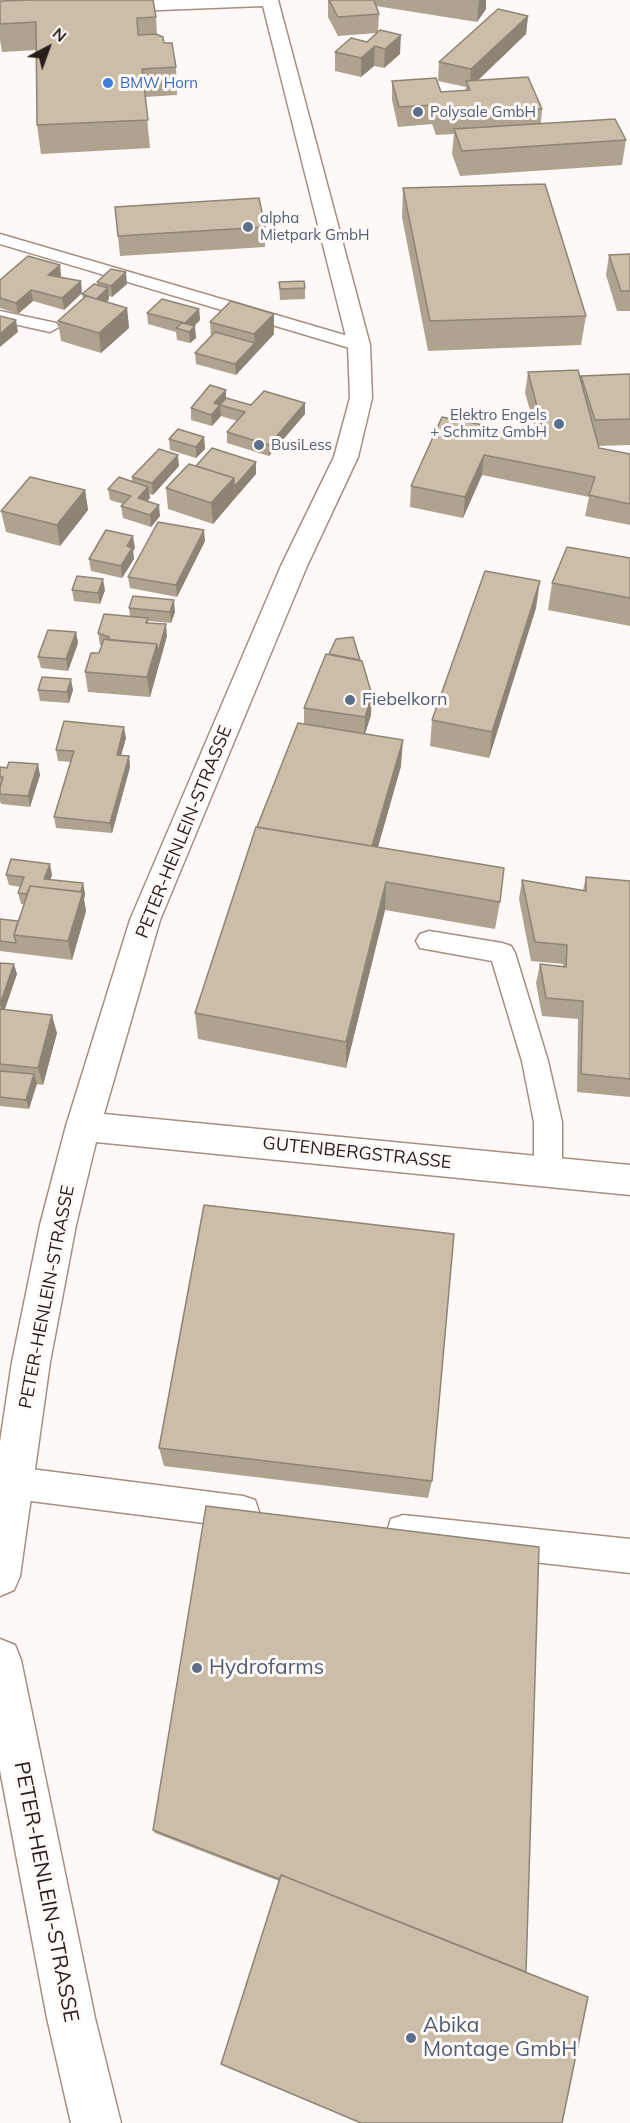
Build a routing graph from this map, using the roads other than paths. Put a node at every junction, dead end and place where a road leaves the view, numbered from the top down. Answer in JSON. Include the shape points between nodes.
{"nodes":[{"id":1,"x":270,"y":0,"type":"edge"},
{"id":2,"x":91,"y":8,"type":"edge"},
{"id":3,"x":0,"y":239,"type":"edge"},
{"id":4,"x":0,"y":316,"type":"edge"},
{"id":5,"x":50,"y":327,"type":"dead end"},
{"id":6,"x":359,"y":345,"type":"junction"},
{"id":7,"x":429,"y":941,"type":"dead end"},
{"id":8,"x":84,"y":1126,"type":"junction"},
{"id":9,"x":548,"y":1172,"type":"junction"},
{"id":10,"x":630,"y":1180,"type":"edge"},
{"id":11,"x":15,"y":1483,"type":"junction"},
{"id":12,"x":276,"y":1516,"type":"edge"},
{"id":13,"x":368,"y":1527,"type":"edge"},
{"id":14,"x":630,"y":1556,"type":"edge"},
{"id":15,"x":0,"y":1576,"type":"edge"},
{"id":16,"x":0,"y":1660,"type":"edge"},
{"id":17,"x":96,"y":2123,"type":"edge"}],
"edges":[{"from":1,"to":2,"type":"street"},
{"from":1,"to":6,"type":"street","name":"PETER-HENLEIN-STRASSE"},
{"from":3,"to":6,"type":"lane"},
{"from":4,"to":5,"type":"lane"},
{"from":6,"to":8,"type":"street","name":"PETER-HENLEIN-STRASSE","via":[[361,398],[346,457],[294,566],[145,920]]},
{"from":7,"to":9,"type":"lane","via":[[502,953],[535,1061],[548,1122]]},
{"from":8,"to":9,"type":"street","name":"GUTENBERGSTRASSE"},
{"from":8,"to":11,"type":"street","name":"PETER-HENLEIN-STRASSE","via":[[58,1225],[31,1362]]},
{"from":9,"to":10,"type":"street","name":"GUTENBERGSTRASSE"},
{"from":11,"to":12,"type":"lane"},
{"from":11,"to":15,"type":"street","name":"PETER-HENLEIN-STRASSE"},
{"from":13,"to":14,"type":"lane"},
{"from":16,"to":17,"type":"street","name":"PETER-HENLEIN-STRASSE","via":[[71,2018]]}]}
